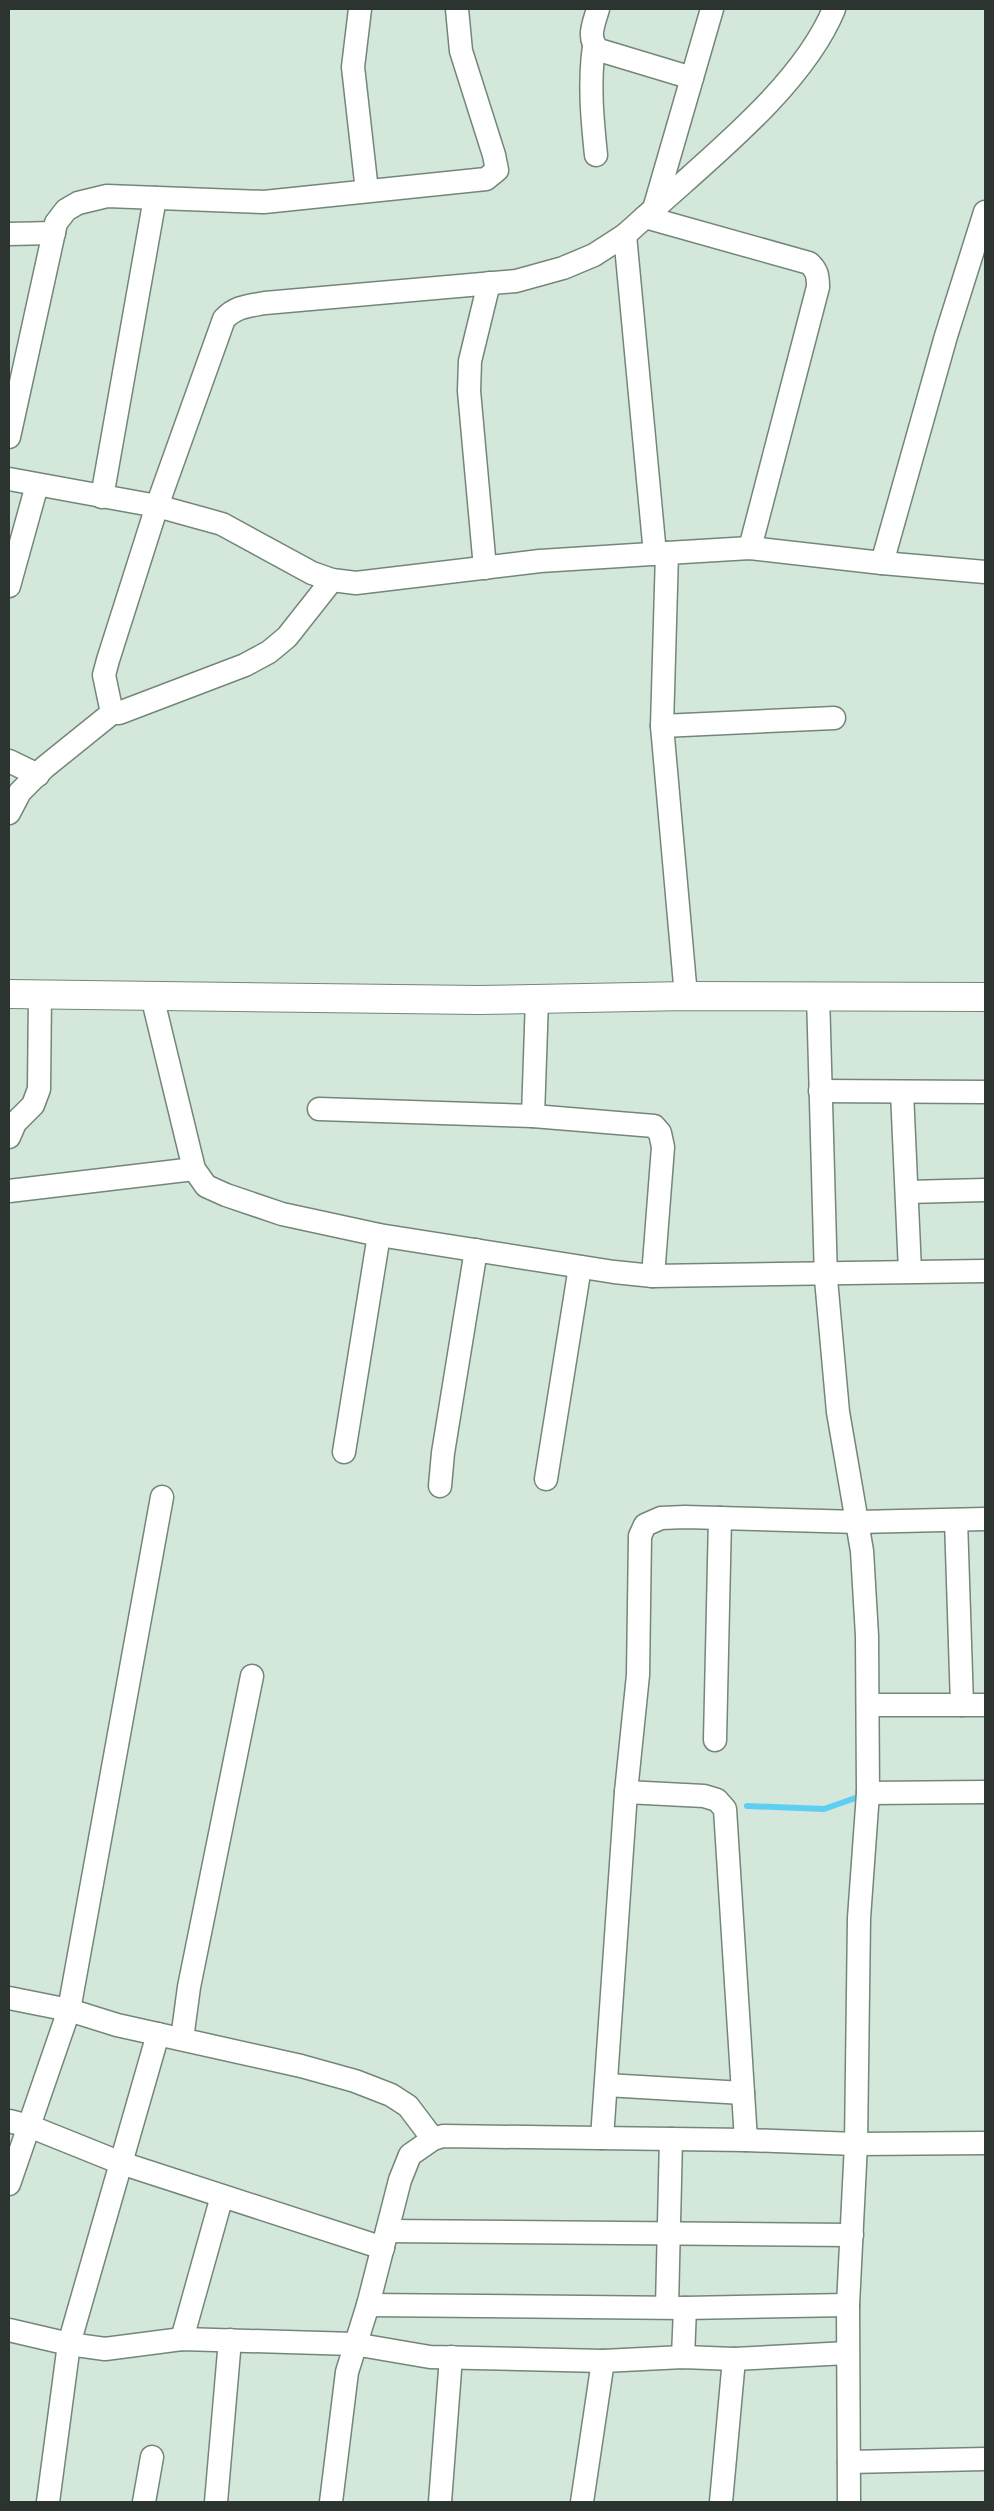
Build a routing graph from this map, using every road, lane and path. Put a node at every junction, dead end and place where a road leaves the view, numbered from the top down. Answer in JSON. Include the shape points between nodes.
{"nodes":[{"id":1,"x":360,"y":9,"type":"edge"},
{"id":2,"x":457,"y":9,"type":"edge"},
{"id":3,"x":598,"y":9,"type":"edge"},
{"id":4,"x":712,"y":9,"type":"edge"},
{"id":5,"x":834,"y":9,"type":"edge"},
{"id":6,"x":594,"y":46,"type":"junction"},
{"id":7,"x":692,"y":78,"type":"junction"},
{"id":8,"x":596,"y":154,"type":"dead end"},
{"id":9,"x":367,"y":191,"type":"junction"},
{"id":10,"x":155,"y":198,"type":"junction"},
{"id":11,"x":985,"y":212,"type":"edge"},
{"id":12,"x":650,"y":213,"type":"junction"},
{"id":13,"x":54,"y":233,"type":"junction"},
{"id":14,"x":9,"y":234,"type":"edge"},
{"id":15,"x":625,"y":234,"type":"junction"},
{"id":16,"x":977,"y":263,"type":"edge"},
{"id":17,"x":489,"y":284,"type":"junction"},
{"id":18,"x":9,"y":437,"type":"edge"},
{"id":19,"x":9,"y":479,"type":"edge"},
{"id":20,"x":37,"y":485,"type":"junction"},
{"id":21,"x":102,"y":498,"type":"junction"},
{"id":22,"x":157,"y":506,"type":"junction"},
{"id":23,"x":750,"y":548,"type":"junction"},
{"id":24,"x":661,"y":553,"type":"junction"},
{"id":25,"x":12,"y":563,"type":"edge"},
{"id":26,"x":882,"y":563,"type":"junction"},
{"id":27,"x":485,"y":568,"type":"junction"},
{"id":28,"x":985,"y":572,"type":"edge"},
{"id":29,"x":332,"y":580,"type":"junction"},
{"id":30,"x":9,"y":586,"type":"edge"},
{"id":31,"x":112,"y":713,"type":"junction"},
{"id":32,"x":834,"y":718,"type":"dead end"},
{"id":33,"x":662,"y":726,"type":"junction"},
{"id":34,"x":9,"y":761,"type":"edge"},
{"id":35,"x":38,"y":775,"type":"junction"},
{"id":36,"x":9,"y":814,"type":"edge"},
{"id":37,"x":9,"y":994,"type":"edge"},
{"id":38,"x":40,"y":994,"type":"junction"},
{"id":39,"x":818,"y":995,"type":"junction"},
{"id":40,"x":152,"y":996,"type":"junction"},
{"id":41,"x":686,"y":996,"type":"junction"},
{"id":42,"x":985,"y":997,"type":"edge"},
{"id":43,"x":537,"y":999,"type":"junction"},
{"id":44,"x":820,"y":1091,"type":"junction"},
{"id":45,"x":902,"y":1092,"type":"junction"},
{"id":46,"x":985,"y":1092,"type":"edge"},
{"id":47,"x":319,"y":1108,"type":"dead end"},
{"id":48,"x":533,"y":1116,"type":"junction"},
{"id":49,"x":9,"y":1137,"type":"edge"},
{"id":50,"x":194,"y":1169,"type":"junction"},
{"id":51,"x":985,"y":1190,"type":"edge"},
{"id":52,"x":9,"y":1192,"type":"edge"},
{"id":53,"x":907,"y":1192,"type":"junction"},
{"id":54,"x":378,"y":1235,"type":"junction"},
{"id":55,"x":476,"y":1250,"type":"junction"},
{"id":56,"x":580,"y":1267,"type":"junction"},
{"id":57,"x":985,"y":1271,"type":"edge"},
{"id":58,"x":826,"y":1272,"type":"junction"},
{"id":59,"x":910,"y":1272,"type":"junction"},
{"id":60,"x":653,"y":1276,"type":"junction"},
{"id":61,"x":344,"y":1452,"type":"dead end"},
{"id":62,"x":546,"y":1479,"type":"dead end"},
{"id":63,"x":440,"y":1486,"type":"dead end"},
{"id":64,"x":162,"y":1497,"type":"dead end"},
{"id":65,"x":720,"y":1518,"type":"junction"},
{"id":66,"x":985,"y":1519,"type":"edge"},
{"id":67,"x":956,"y":1520,"type":"junction"},
{"id":68,"x":858,"y":1522,"type":"junction"},
{"id":69,"x":252,"y":1676,"type":"dead end"},
{"id":70,"x":868,"y":1705,"type":"junction"},
{"id":71,"x":962,"y":1705,"type":"junction"},
{"id":72,"x":985,"y":1705,"type":"edge"},
{"id":73,"x":715,"y":1740,"type":"dead end"},
{"id":74,"x":626,"y":1792,"type":"junction"},
{"id":75,"x":985,"y":1792,"type":"edge"},
{"id":76,"x":868,"y":1793,"type":"junction"},
{"id":77,"x":9,"y":1998,"type":"edge"},
{"id":78,"x":69,"y":2010,"type":"junction"},
{"id":79,"x":158,"y":2034,"type":"junction"},
{"id":80,"x":182,"y":2039,"type":"junction"},
{"id":81,"x":606,"y":2084,"type":"junction"},
{"id":82,"x":744,"y":2093,"type":"junction"},
{"id":83,"x":19,"y":2124,"type":"edge"},
{"id":84,"x":602,"y":2138,"type":"junction"},
{"id":85,"x":433,"y":2139,"type":"junction"},
{"id":86,"x":670,"y":2139,"type":"junction"},
{"id":87,"x":746,"y":2140,"type":"junction"},
{"id":88,"x":985,"y":2143,"type":"edge"},
{"id":89,"x":856,"y":2144,"type":"junction"},
{"id":90,"x":121,"y":2163,"type":"junction"},
{"id":91,"x":9,"y":2184,"type":"edge"},
{"id":92,"x":222,"y":2196,"type":"junction"},
{"id":93,"x":670,"y":2235,"type":"junction"},
{"id":94,"x":852,"y":2235,"type":"junction"},
{"id":95,"x":385,"y":2239,"type":"junction"},
{"id":96,"x":368,"y":2305,"type":"junction"},
{"id":97,"x":848,"y":2306,"type":"junction"},
{"id":98,"x":676,"y":2307,"type":"junction"},
{"id":99,"x":9,"y":2330,"type":"edge"},
{"id":100,"x":182,"y":2339,"type":"junction"},
{"id":101,"x":230,"y":2340,"type":"junction"},
{"id":102,"x":69,"y":2344,"type":"junction"},
{"id":103,"x":354,"y":2344,"type":"junction"},
{"id":104,"x":847,"y":2353,"type":"junction"},
{"id":105,"x":451,"y":2357,"type":"junction"},
{"id":106,"x":684,"y":2357,"type":"junction"},
{"id":107,"x":734,"y":2359,"type":"junction"},
{"id":108,"x":603,"y":2361,"type":"junction"},
{"id":109,"x":152,"y":2456,"type":"dead end"},
{"id":110,"x":985,"y":2459,"type":"edge"},
{"id":111,"x":848,"y":2462,"type":"junction"},
{"id":112,"x":48,"y":2502,"type":"edge"},
{"id":113,"x":144,"y":2502,"type":"edge"},
{"id":114,"x":216,"y":2502,"type":"edge"},
{"id":115,"x":331,"y":2502,"type":"edge"},
{"id":116,"x":440,"y":2502,"type":"edge"},
{"id":117,"x":582,"y":2502,"type":"edge"},
{"id":118,"x":720,"y":2502,"type":"edge"},
{"id":119,"x":849,"y":2502,"type":"edge"}],
"edges":[{"from":1,"to":9,"type":"street","via":[[352,67]]},
{"from":2,"to":9,"type":"street","via":[[461,51],[496,170],[486,179]]},
{"from":3,"to":6,"type":"street","via":[[592,32]]},
{"from":4,"to":7,"type":"street"},
{"from":5,"to":12,"type":"street","via":[[814,49],[769,102]]},
{"from":6,"to":7,"type":"street"},
{"from":6,"to":8,"type":"street","via":[[589,78]]},
{"from":7,"to":12,"type":"street"},
{"from":9,"to":10,"type":"street","via":[[264,202]]},
{"from":10,"to":13,"type":"street","via":[[107,196],[78,203],[66,210],[56,223]]},
{"from":10,"to":21,"type":"street"},
{"from":11,"to":16,"type":"street"},
{"from":12,"to":15,"type":"street"},
{"from":12,"to":23,"type":"street","via":[[809,263],[815,268],[818,278]]},
{"from":13,"to":14,"type":"street"},
{"from":13,"to":18,"type":"street"},
{"from":15,"to":17,"type":"street","via":[[594,255],[562,268],[516,281]]},
{"from":15,"to":24,"type":"street"},
{"from":16,"to":26,"type":"street"},
{"from":17,"to":22,"type":"street","via":[[265,303],[231,312],[224,319]]},
{"from":17,"to":27,"type":"street","via":[[470,361],[469,391]]},
{"from":19,"to":20,"type":"street"},
{"from":20,"to":21,"type":"street"},
{"from":20,"to":25,"type":"street"},
{"from":21,"to":22,"type":"street"},
{"from":22,"to":29,"type":"street","via":[[222,524],[312,573]]},
{"from":22,"to":31,"type":"street","via":[[104,675]]},
{"from":23,"to":24,"type":"street"},
{"from":23,"to":26,"type":"street"},
{"from":24,"to":27,"type":"street"},
{"from":24,"to":33,"type":"street"},
{"from":25,"to":30,"type":"street"},
{"from":26,"to":28,"type":"street"},
{"from":27,"to":29,"type":"street","via":[[356,583]]},
{"from":29,"to":31,"type":"street","via":[[269,652],[245,666]]},
{"from":31,"to":35,"type":"street"},
{"from":32,"to":33,"type":"street"},
{"from":33,"to":41,"type":"street"},
{"from":34,"to":35,"type":"street"},
{"from":35,"to":36,"type":"street","via":[[20,792]]},
{"from":37,"to":38,"type":"street"},
{"from":38,"to":40,"type":"street"},
{"from":38,"to":49,"type":"street","via":[[39,1089],[32,1105],[15,1123]]},
{"from":39,"to":41,"type":"street"},
{"from":39,"to":42,"type":"street"},
{"from":39,"to":44,"type":"street"},
{"from":40,"to":43,"type":"street"},
{"from":40,"to":50,"type":"street"},
{"from":41,"to":43,"type":"street"},
{"from":43,"to":48,"type":"street"},
{"from":44,"to":45,"type":"street"},
{"from":44,"to":58,"type":"street"},
{"from":45,"to":46,"type":"street"},
{"from":45,"to":53,"type":"street"},
{"from":47,"to":48,"type":"street"},
{"from":48,"to":60,"type":"street","via":[[639,1123],[654,1126],[660,1133],[663,1146]]},
{"from":50,"to":52,"type":"street"},
{"from":50,"to":54,"type":"street","via":[[206,1186],[226,1196],[282,1214]]},
{"from":51,"to":53,"type":"street"},
{"from":53,"to":59,"type":"street"},
{"from":54,"to":55,"type":"street"},
{"from":54,"to":61,"type":"street"},
{"from":55,"to":56,"type":"street"},
{"from":55,"to":63,"type":"street"},
{"from":56,"to":60,"type":"street"},
{"from":56,"to":62,"type":"street"},
{"from":57,"to":59,"type":"street"},
{"from":58,"to":59,"type":"street"},
{"from":58,"to":60,"type":"street"},
{"from":58,"to":68,"type":"street","via":[[838,1412]]},
{"from":64,"to":78,"type":"street"},
{"from":65,"to":68,"type":"street"},
{"from":65,"to":73,"type":"street"},
{"from":65,"to":74,"type":"street","via":[[661,1518],[645,1525],[640,1536],[638,1676]]},
{"from":66,"to":67,"type":"street"},
{"from":67,"to":68,"type":"street"},
{"from":67,"to":71,"type":"street"},
{"from":68,"to":70,"type":"street","via":[[867,1636]]},
{"from":69,"to":80,"type":"street","via":[[191,1977]]},
{"from":70,"to":71,"type":"street"},
{"from":70,"to":76,"type":"street"},
{"from":71,"to":72,"type":"street"},
{"from":74,"to":81,"type":"street"},
{"from":74,"to":82,"type":"street","via":[[704,1796],[717,1800],[725,1810]]},
{"from":75,"to":76,"type":"street"},
{"from":76,"to":89,"type":"street","via":[[859,1918]]},
{"from":77,"to":78,"type":"street"},
{"from":78,"to":79,"type":"street"},
{"from":78,"to":83,"type":"street"},
{"from":79,"to":80,"type":"street"},
{"from":79,"to":90,"type":"street"},
{"from":80,"to":85,"type":"street","via":[[301,2066],[391,2095],[408,2106]]},
{"from":81,"to":82,"type":"street"},
{"from":81,"to":84,"type":"street"},
{"from":82,"to":87,"type":"street"},
{"from":83,"to":90,"type":"street"},
{"from":83,"to":91,"type":"street"},
{"from":84,"to":85,"type":"street","via":[[443,2136]]},
{"from":84,"to":86,"type":"street"},
{"from":85,"to":95,"type":"street","via":[[410,2155]]},
{"from":86,"to":87,"type":"street"},
{"from":86,"to":93,"type":"street"},
{"from":87,"to":89,"type":"street"},
{"from":88,"to":89,"type":"street"},
{"from":89,"to":94,"type":"street"},
{"from":90,"to":92,"type":"street"},
{"from":90,"to":102,"type":"street"},
{"from":92,"to":95,"type":"street"},
{"from":92,"to":100,"type":"street"},
{"from":93,"to":94,"type":"street"},
{"from":93,"to":95,"type":"street"},
{"from":93,"to":98,"type":"street"},
{"from":94,"to":97,"type":"street"},
{"from":95,"to":96,"type":"street"},
{"from":96,"to":98,"type":"street"},
{"from":96,"to":103,"type":"street"},
{"from":97,"to":98,"type":"street"},
{"from":97,"to":104,"type":"street"},
{"from":98,"to":106,"type":"street"},
{"from":99,"to":102,"type":"street"},
{"from":100,"to":101,"type":"street"},
{"from":100,"to":102,"type":"street","via":[[105,2350]]},
{"from":101,"to":103,"type":"street"},
{"from":101,"to":114,"type":"street"},
{"from":102,"to":112,"type":"street"},
{"from":103,"to":105,"type":"street","via":[[430,2357]]},
{"from":103,"to":115,"type":"street","via":[[340,2419]]},
{"from":104,"to":107,"type":"street"},
{"from":104,"to":111,"type":"street"},
{"from":105,"to":108,"type":"street"},
{"from":105,"to":116,"type":"street"},
{"from":106,"to":107,"type":"street"},
{"from":106,"to":108,"type":"street"},
{"from":107,"to":118,"type":"street"},
{"from":108,"to":117,"type":"street"},
{"from":109,"to":113,"type":"street"},
{"from":110,"to":111,"type":"street"},
{"from":111,"to":119,"type":"street"}]}
